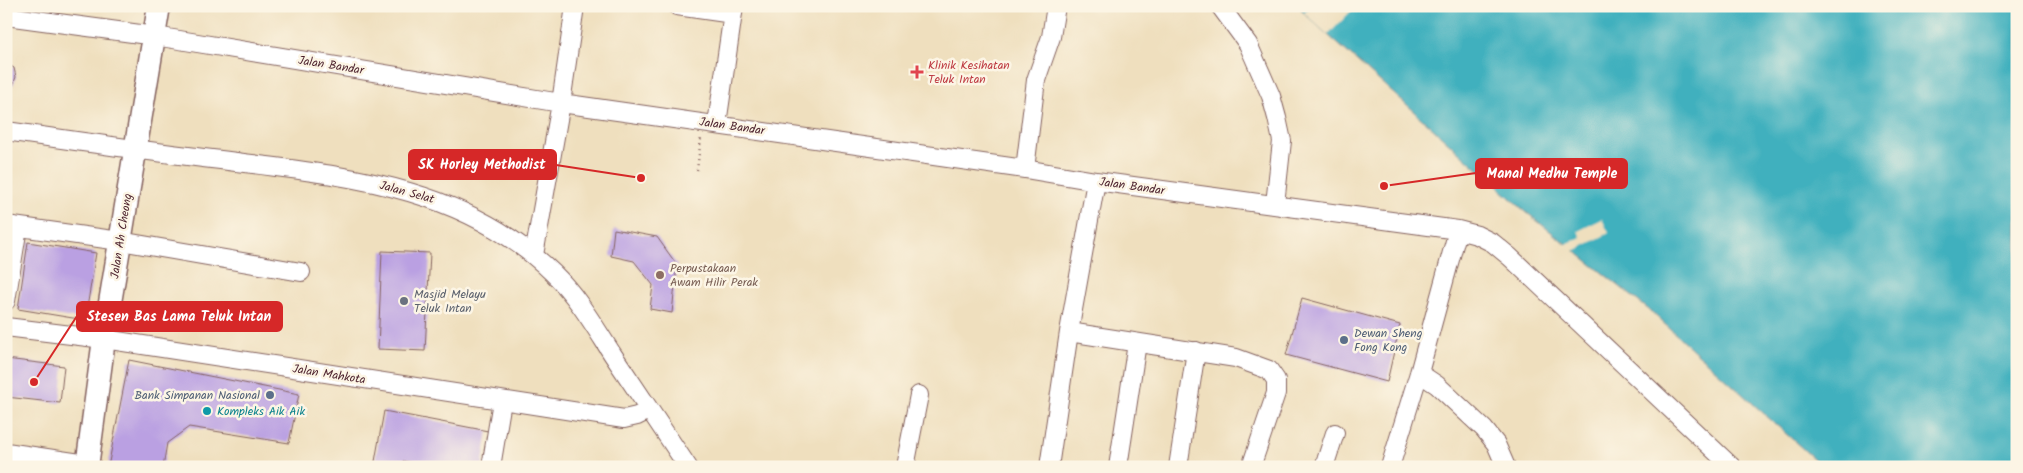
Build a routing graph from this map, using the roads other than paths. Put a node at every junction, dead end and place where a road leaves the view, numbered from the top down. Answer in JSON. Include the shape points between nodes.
{"nodes":[{"id":1,"x":159,"y":6,"type":"edge"},
{"id":2,"x":575,"y":6,"type":"edge"},
{"id":3,"x":677,"y":6,"type":"edge"},
{"id":4,"x":1056,"y":6,"type":"edge"},
{"id":5,"x":1220,"y":6,"type":"edge"},
{"id":6,"x":733,"y":10,"type":"edge"},
{"id":7,"x":6,"y":16,"type":"edge"},
{"id":8,"x":155,"y":36,"type":"junction"},
{"id":9,"x":561,"y":103,"type":"junction"},
{"id":10,"x":710,"y":123,"type":"junction"},
{"id":11,"x":6,"y":131,"type":"edge"},
{"id":12,"x":135,"y":150,"type":"junction"},
{"id":13,"x":1025,"y":169,"type":"junction"},
{"id":14,"x":1096,"y":181,"type":"junction"},
{"id":15,"x":1275,"y":204,"type":"junction"},
{"id":16,"x":12,"y":226,"type":"edge"},
{"id":17,"x":1458,"y":230,"type":"junction"},
{"id":18,"x":120,"y":241,"type":"junction"},
{"id":19,"x":534,"y":255,"type":"junction"},
{"id":20,"x":301,"y":272,"type":"dead end"},
{"id":21,"x":6,"y":301,"type":"edge"},
{"id":22,"x":6,"y":327,"type":"edge"},
{"id":23,"x":1069,"y":332,"type":"junction"},
{"id":24,"x":104,"y":340,"type":"junction"},
{"id":25,"x":1137,"y":342,"type":"junction"},
{"id":26,"x":1196,"y":351,"type":"junction"},
{"id":27,"x":1419,"y":373,"type":"junction"},
{"id":28,"x":919,"y":395,"type":"dead end"},
{"id":29,"x":502,"y":401,"type":"junction"},
{"id":30,"x":649,"y":410,"type":"junction"},
{"id":31,"x":1335,"y":433,"type":"dead end"},
{"id":32,"x":6,"y":452,"type":"edge"},
{"id":33,"x":87,"y":465,"type":"edge"},
{"id":34,"x":492,"y":467,"type":"edge"},
{"id":35,"x":688,"y":467,"type":"edge"},
{"id":36,"x":904,"y":467,"type":"edge"},
{"id":37,"x":1048,"y":467,"type":"edge"},
{"id":38,"x":1118,"y":467,"type":"edge"},
{"id":39,"x":1178,"y":467,"type":"edge"},
{"id":40,"x":1251,"y":467,"type":"edge"},
{"id":41,"x":1324,"y":467,"type":"edge"},
{"id":42,"x":1390,"y":467,"type":"edge"},
{"id":43,"x":1506,"y":467,"type":"edge"},
{"id":44,"x":1732,"y":467,"type":"edge"}],
"edges":[{"from":1,"to":8,"type":"main road","name":"Jalan Ah Cheong"},
{"from":2,"to":9,"type":"street"},
{"from":3,"to":6,"type":"street"},
{"from":4,"to":13,"type":"street","via":[[1051,37],[1036,80]]},
{"from":5,"to":15,"type":"street","via":[[1248,44],[1271,96],[1282,142]]},
{"from":6,"to":10,"type":"street"},
{"from":7,"to":8,"type":"street","name":"Jalan Bandar"},
{"from":8,"to":9,"type":"street","name":"Jalan Bandar"},
{"from":8,"to":12,"type":"main road","name":"Jalan Ah Cheong"},
{"from":9,"to":10,"type":"street","name":"Jalan Bandar"},
{"from":9,"to":19,"type":"street"},
{"from":10,"to":13,"type":"street","name":"Jalan Bandar"},
{"from":11,"to":12,"type":"street","name":"Jalan Selat"},
{"from":12,"to":18,"type":"main road","name":"Jalan Ah Cheong"},
{"from":12,"to":19,"type":"street","name":"Jalan Selat","via":[[340,175],[410,190],[484,222]]},
{"from":13,"to":14,"type":"street","name":"Jalan Bandar"},
{"from":14,"to":15,"type":"street","name":"Jalan Bandar"},
{"from":14,"to":23,"type":"street"},
{"from":15,"to":17,"type":"street","name":"Jalan Bandar"},
{"from":16,"to":18,"type":"street"},
{"from":16,"to":21,"type":"street"},
{"from":17,"to":27,"type":"street"},
{"from":17,"to":44,"type":"street","name":"Jalan Bandar","via":[[1493,243],[1510,257]]},
{"from":18,"to":20,"type":"street"},
{"from":18,"to":24,"type":"main road","name":"Jalan Ah Cheong"},
{"from":19,"to":30,"type":"street","name":"Jalan Selat","via":[[575,298]]},
{"from":22,"to":24,"type":"street","name":"Jalan Mahkota"},
{"from":23,"to":25,"type":"street"},
{"from":23,"to":37,"type":"street"},
{"from":24,"to":29,"type":"street","name":"Jalan Mahkota"},
{"from":24,"to":33,"type":"main road","name":"Jalan Ah Cheong"},
{"from":25,"to":26,"type":"street"},
{"from":25,"to":38,"type":"street"},
{"from":26,"to":39,"type":"street"},
{"from":26,"to":40,"type":"street","via":[[1255,364],[1269,370],[1276,380],[1276,393]]},
{"from":27,"to":42,"type":"street"},
{"from":27,"to":43,"type":"street","via":[[1484,428],[1496,444]]},
{"from":28,"to":36,"type":"street"},
{"from":29,"to":30,"type":"street","name":"Jalan Mahkota","via":[[624,419]]},
{"from":29,"to":34,"type":"street"},
{"from":30,"to":35,"type":"street","name":"Jalan Selat"},
{"from":31,"to":41,"type":"street"},
{"from":32,"to":33,"type":"street"}]}
